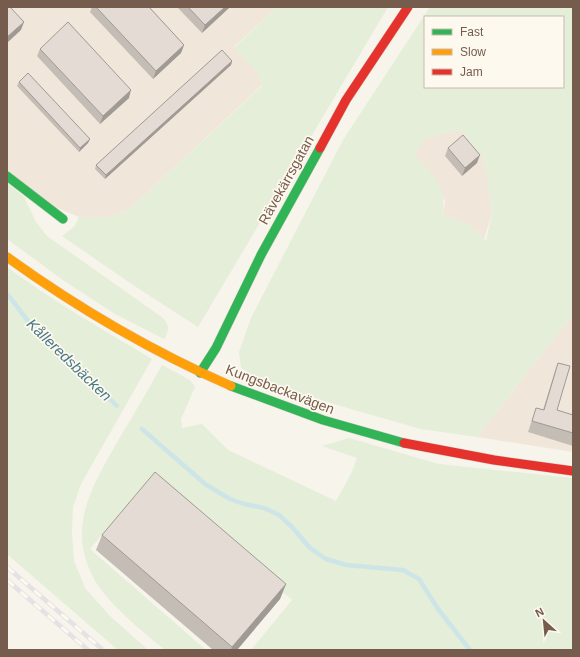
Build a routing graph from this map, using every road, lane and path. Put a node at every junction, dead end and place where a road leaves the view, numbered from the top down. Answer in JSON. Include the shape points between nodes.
{"nodes":[{"id":1,"x":408,"y":7,"type":"edge"},
{"id":2,"x":7,"y":176,"type":"edge"},
{"id":3,"x":63,"y":219,"type":"dead end"},
{"id":4,"x":7,"y":257,"type":"edge"},
{"id":5,"x":200,"y":373,"type":"junction"},
{"id":6,"x":573,"y":471,"type":"edge"}],
"edges":[{"from":1,"to":5,"type":"street","name":"Rävekärrsgatan","via":[[346,100],[261,255],[216,348]]},
{"from":2,"to":3,"type":"street"},
{"from":4,"to":5,"type":"street","name":"Kungsbackavägen","via":[[59,294],[114,328]]},
{"from":5,"to":6,"type":"street","name":"Kungsbackavägen","via":[[276,406],[402,444]]}]}
